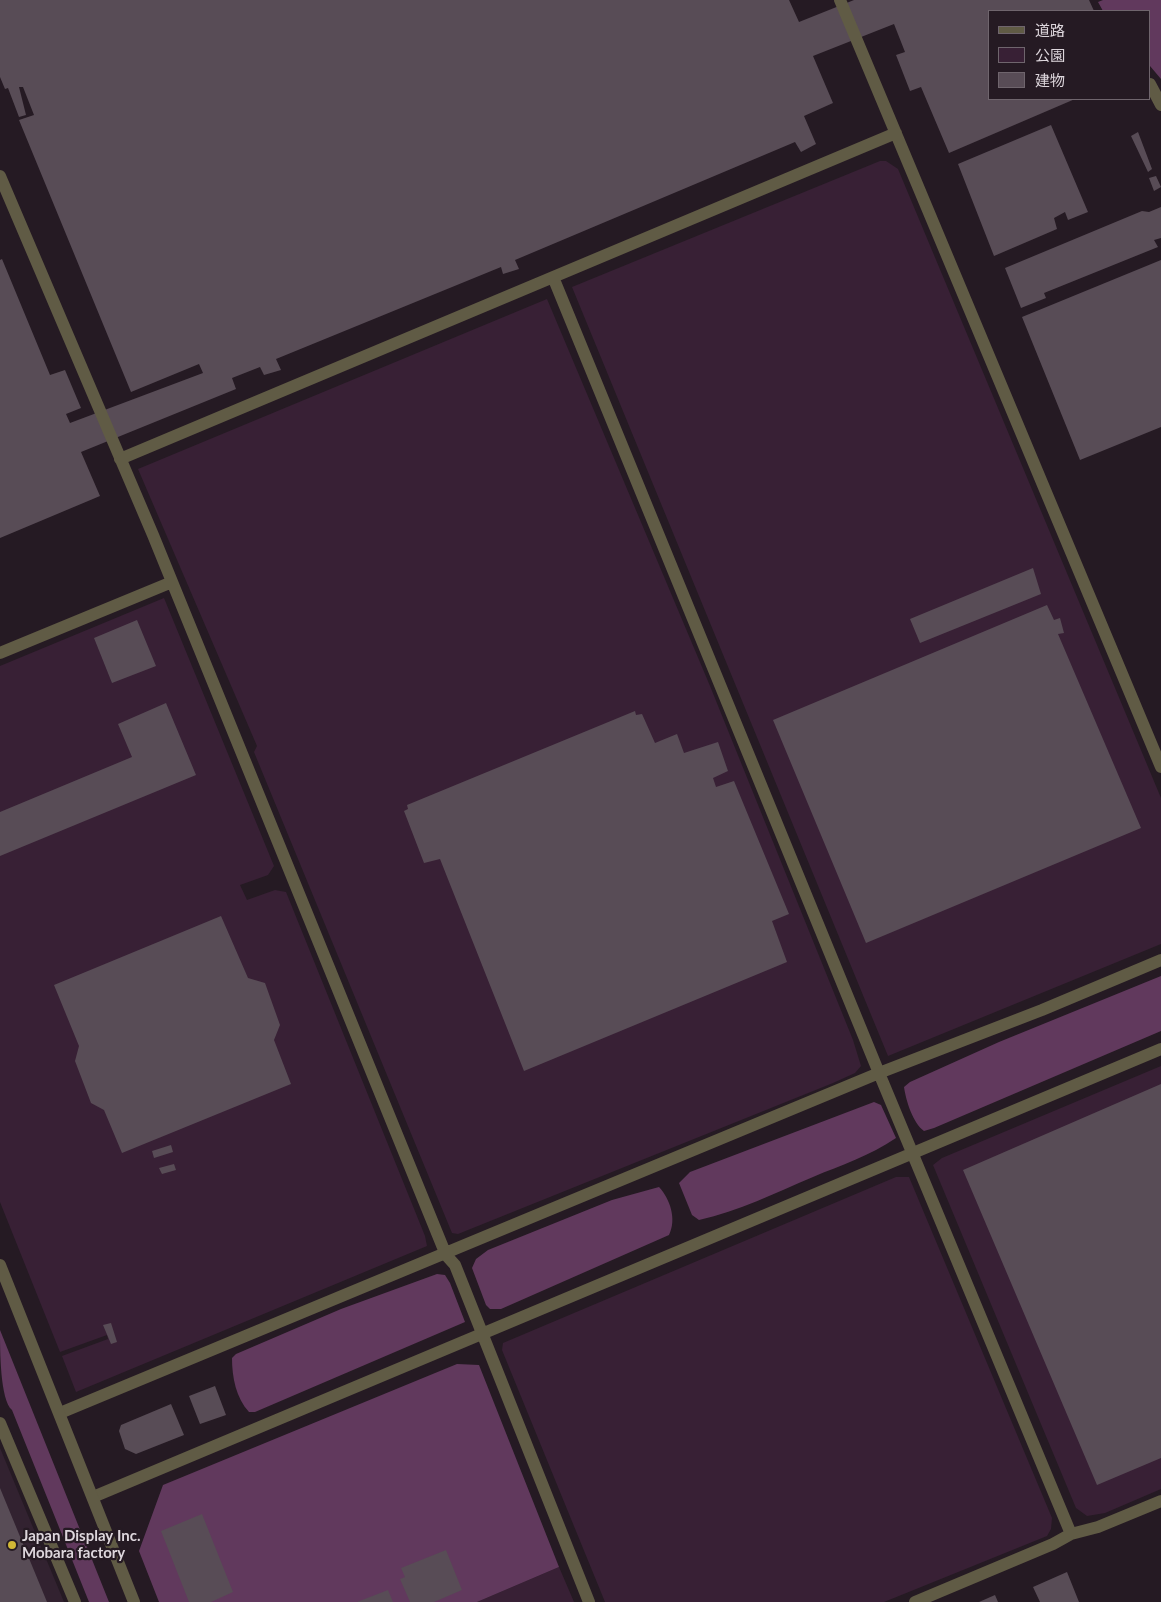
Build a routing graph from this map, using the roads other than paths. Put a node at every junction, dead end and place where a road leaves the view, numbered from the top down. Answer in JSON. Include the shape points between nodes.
{"nodes":[{"id":1,"x":840,"y":0,"type":"edge"},
{"id":2,"x":1151,"y":86,"type":"edge"},
{"id":3,"x":1160,"y":100,"type":"edge"},
{"id":4,"x":896,"y":133,"type":"junction"},
{"id":5,"x":0,"y":178,"type":"edge"},
{"id":6,"x":553,"y":277,"type":"junction"},
{"id":7,"x":120,"y":459,"type":"junction"},
{"id":8,"x":172,"y":582,"type":"junction"},
{"id":9,"x":0,"y":653,"type":"edge"},
{"id":10,"x":1161,"y":767,"type":"edge"},
{"id":11,"x":1161,"y":960,"type":"edge"},
{"id":12,"x":1161,"y":1049,"type":"edge"},
{"id":13,"x":879,"y":1073,"type":"junction"},
{"id":14,"x":913,"y":1152,"type":"junction"},
{"id":15,"x":446,"y":1255,"type":"junction"},
{"id":16,"x":0,"y":1265,"type":"edge"},
{"id":17,"x":482,"y":1333,"type":"junction"},
{"id":18,"x":60,"y":1413,"type":"junction"},
{"id":19,"x":0,"y":1422,"type":"edge"},
{"id":20,"x":93,"y":1497,"type":"junction"},
{"id":21,"x":1161,"y":1501,"type":"edge"},
{"id":22,"x":1071,"y":1534,"type":"junction"},
{"id":23,"x":75,"y":1602,"type":"edge"},
{"id":24,"x":134,"y":1602,"type":"edge"},
{"id":25,"x":589,"y":1602,"type":"edge"},
{"id":26,"x":915,"y":1602,"type":"edge"}],
"edges":[{"from":1,"to":4,"type":"street"},
{"from":2,"to":3,"type":"street"},
{"from":4,"to":6,"type":"street"},
{"from":4,"to":10,"type":"street"},
{"from":5,"to":7,"type":"street"},
{"from":6,"to":7,"type":"street"},
{"from":6,"to":13,"type":"street"},
{"from":7,"to":8,"type":"street"},
{"from":8,"to":9,"type":"street"},
{"from":8,"to":15,"type":"street"},
{"from":11,"to":13,"type":"street"},
{"from":12,"to":14,"type":"street"},
{"from":13,"to":14,"type":"street"},
{"from":13,"to":15,"type":"street"},
{"from":14,"to":17,"type":"street"},
{"from":14,"to":22,"type":"street"},
{"from":15,"to":17,"type":"street","via":[[455,1265]]},
{"from":15,"to":18,"type":"street"},
{"from":16,"to":18,"type":"street"},
{"from":17,"to":20,"type":"street"},
{"from":17,"to":25,"type":"street"},
{"from":18,"to":20,"type":"street"},
{"from":19,"to":23,"type":"street"},
{"from":20,"to":24,"type":"street"},
{"from":21,"to":22,"type":"street","via":[[1098,1527]]},
{"from":22,"to":26,"type":"street"}]}
